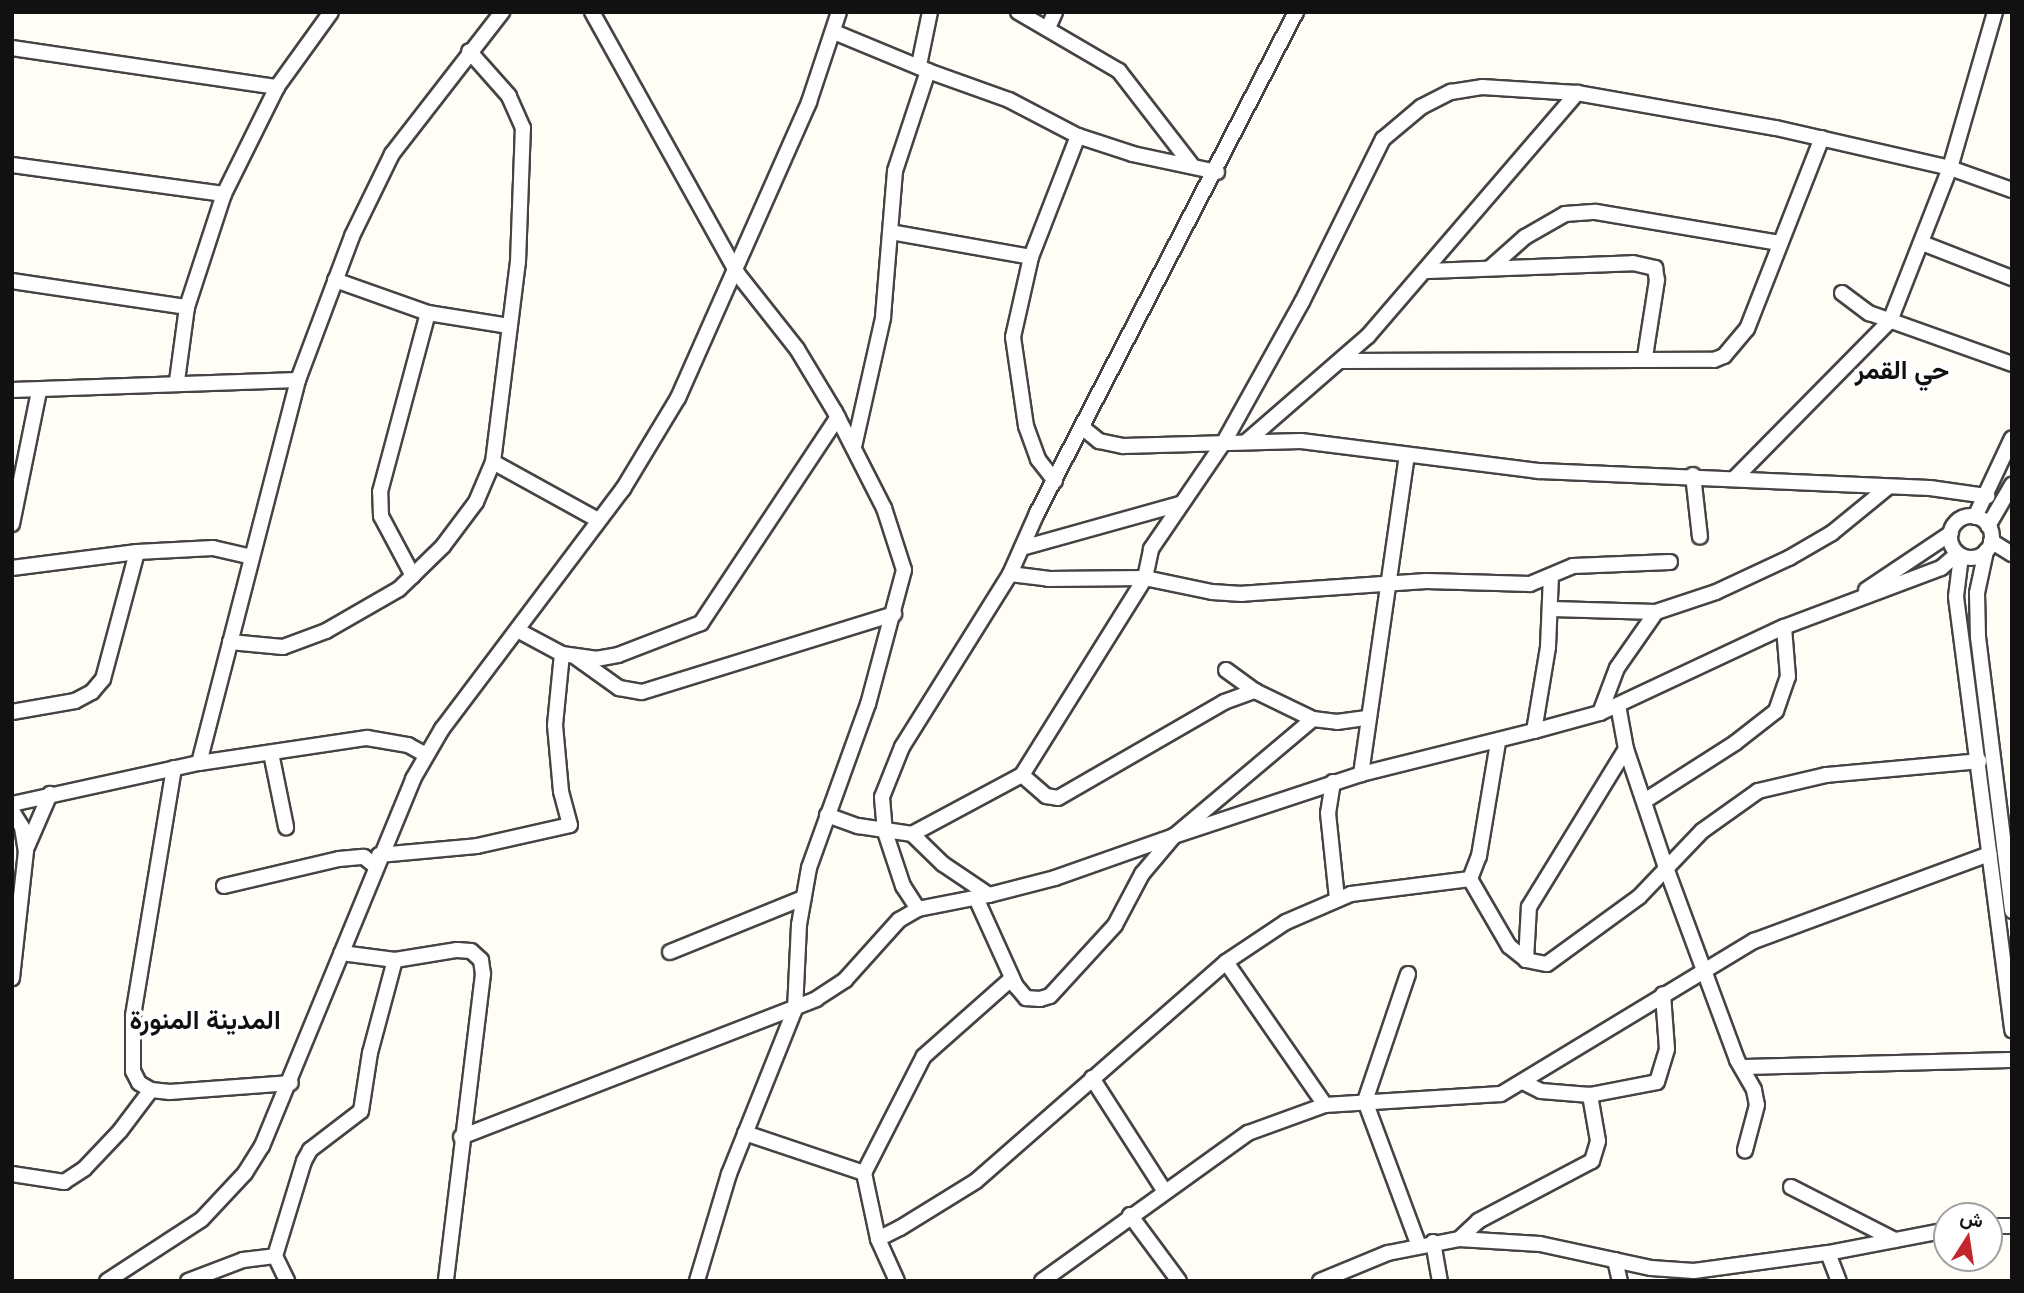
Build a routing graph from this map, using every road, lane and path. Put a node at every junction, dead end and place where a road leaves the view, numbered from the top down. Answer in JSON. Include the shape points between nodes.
{"nodes":[{"id":1,"x":331,"y":12,"type":"edge"},
{"id":2,"x":502,"y":12,"type":"edge"},
{"id":3,"x":592,"y":12,"type":"edge"},
{"id":4,"x":839,"y":12,"type":"edge"},
{"id":5,"x":930,"y":12,"type":"edge"},
{"id":6,"x":1018,"y":12,"type":"edge"},
{"id":7,"x":1055,"y":12,"type":"edge"},
{"id":8,"x":1296,"y":12,"type":"edge"},
{"id":9,"x":1995,"y":12,"type":"edge"},
{"id":10,"x":1048,"y":28,"type":"junction"},
{"id":11,"x":834,"y":32,"type":"junction"},
{"id":12,"x":12,"y":48,"type":"edge"},
{"id":13,"x":469,"y":51,"type":"junction"},
{"id":14,"x":924,"y":68,"type":"junction"},
{"id":15,"x":277,"y":87,"type":"junction"},
{"id":16,"x":1577,"y":93,"type":"junction"},
{"id":17,"x":1078,"y":136,"type":"junction"},
{"id":18,"x":1822,"y":138,"type":"junction"},
{"id":19,"x":1191,"y":164,"type":"junction"},
{"id":20,"x":12,"y":165,"type":"edge"},
{"id":21,"x":1950,"y":168,"type":"junction"},
{"id":22,"x":1217,"y":172,"type":"junction"},
{"id":23,"x":2012,"y":190,"type":"edge"},
{"id":24,"x":224,"y":194,"type":"junction"},
{"id":25,"x":891,"y":232,"type":"junction"},
{"id":26,"x":1779,"y":243,"type":"junction"},
{"id":27,"x":1922,"y":243,"type":"junction"},
{"id":28,"x":1031,"y":257,"type":"junction"},
{"id":29,"x":1490,"y":268,"type":"junction"},
{"id":30,"x":1428,"y":271,"type":"junction"},
{"id":31,"x":737,"y":273,"type":"junction"},
{"id":32,"x":2012,"y":278,"type":"edge"},
{"id":33,"x":335,"y":280,"type":"junction"},
{"id":34,"x":12,"y":281,"type":"edge"},
{"id":35,"x":1842,"y":293,"type":"dead end"},
{"id":36,"x":187,"y":307,"type":"junction"},
{"id":37,"x":428,"y":313,"type":"junction"},
{"id":38,"x":1890,"y":321,"type":"junction"},
{"id":39,"x":509,"y":326,"type":"junction"},
{"id":40,"x":1645,"y":357,"type":"junction"},
{"id":41,"x":1343,"y":361,"type":"junction"},
{"id":42,"x":2012,"y":364,"type":"edge"},
{"id":43,"x":298,"y":380,"type":"junction"},
{"id":44,"x":177,"y":381,"type":"junction"},
{"id":45,"x":12,"y":390,"type":"edge"},
{"id":46,"x":39,"y":391,"type":"junction"},
{"id":47,"x":838,"y":417,"type":"junction"},
{"id":48,"x":1083,"y":428,"type":"junction"},
{"id":49,"x":2012,"y":438,"type":"edge"},
{"id":50,"x":1247,"y":441,"type":"junction"},
{"id":51,"x":1224,"y":442,"type":"junction"},
{"id":52,"x":854,"y":447,"type":"junction"},
{"id":53,"x":1407,"y":456,"type":"junction"},
{"id":54,"x":493,"y":462,"type":"junction"},
{"id":55,"x":17,"y":469,"type":"edge"},
{"id":56,"x":2006,"y":470,"type":"edge"},
{"id":57,"x":1693,"y":475,"type":"junction"},
{"id":58,"x":1735,"y":478,"type":"junction"},
{"id":59,"x":1055,"y":481,"type":"junction"},
{"id":60,"x":2012,"y":485,"type":"edge"},
{"id":61,"x":1887,"y":488,"type":"junction"},
{"id":62,"x":1987,"y":496,"type":"junction"},
{"id":63,"x":1180,"y":504,"type":"junction"},
{"id":64,"x":2012,"y":508,"type":"edge"},
{"id":65,"x":1975,"y":517,"type":"junction"},
{"id":66,"x":598,"y":520,"type":"junction"},
{"id":67,"x":12,"y":524,"type":"edge"},
{"id":68,"x":1951,"y":533,"type":"junction"},
{"id":69,"x":1700,"y":537,"type":"dead end"},
{"id":70,"x":1989,"y":537,"type":"junction"},
{"id":71,"x":1022,"y":548,"type":"junction"},
{"id":72,"x":137,"y":552,"type":"junction"},
{"id":73,"x":2012,"y":554,"type":"edge"},
{"id":74,"x":1959,"y":555,"type":"junction"},
{"id":75,"x":251,"y":557,"type":"junction"},
{"id":76,"x":1670,"y":562,"type":"dead end"},
{"id":77,"x":12,"y":568,"type":"edge"},
{"id":78,"x":1010,"y":574,"type":"junction"},
{"id":79,"x":413,"y":576,"type":"junction"},
{"id":80,"x":1551,"y":576,"type":"junction"},
{"id":81,"x":1145,"y":578,"type":"junction"},
{"id":82,"x":1390,"y":583,"type":"junction"},
{"id":83,"x":1860,"y":595,"type":"junction"},
{"id":84,"x":1552,"y":609,"type":"junction"},
{"id":85,"x":1656,"y":612,"type":"junction"},
{"id":86,"x":894,"y":614,"type":"junction"},
{"id":87,"x":1784,"y":627,"type":"junction"},
{"id":88,"x":519,"y":631,"type":"junction"},
{"id":89,"x":230,"y":642,"type":"junction"},
{"id":90,"x":569,"y":656,"type":"junction"},
{"id":91,"x":1226,"y":670,"type":"dead end"},
{"id":92,"x":1255,"y":691,"type":"junction"},
{"id":93,"x":1618,"y":705,"type":"junction"},
{"id":94,"x":12,"y":712,"type":"edge"},
{"id":95,"x":1600,"y":713,"type":"junction"},
{"id":96,"x":1367,"y":718,"type":"junction"},
{"id":97,"x":1313,"y":719,"type":"junction"},
{"id":98,"x":1534,"y":731,"type":"junction"},
{"id":99,"x":1498,"y":741,"type":"junction"},
{"id":100,"x":1626,"y":749,"type":"junction"},
{"id":101,"x":271,"y":752,"type":"junction"},
{"id":102,"x":426,"y":755,"type":"junction"},
{"id":103,"x":1979,"y":761,"type":"junction"},
{"id":104,"x":199,"y":763,"type":"junction"},
{"id":105,"x":174,"y":768,"type":"junction"},
{"id":106,"x":1361,"y":774,"type":"junction"},
{"id":107,"x":1022,"y":775,"type":"junction"},
{"id":108,"x":1333,"y":782,"type":"junction"},
{"id":109,"x":50,"y":794,"type":"junction"},
{"id":110,"x":1647,"y":800,"type":"junction"},
{"id":111,"x":12,"y":804,"type":"edge"},
{"id":112,"x":12,"y":811,"type":"edge"},
{"id":113,"x":827,"y":815,"type":"junction"},
{"id":114,"x":286,"y":827,"type":"dead end"},
{"id":115,"x":885,"y":832,"type":"junction"},
{"id":116,"x":912,"y":834,"type":"junction"},
{"id":117,"x":1174,"y":836,"type":"junction"},
{"id":118,"x":26,"y":851,"type":"junction"},
{"id":119,"x":1989,"y":854,"type":"junction"},
{"id":120,"x":377,"y":860,"type":"junction"},
{"id":121,"x":1665,"y":865,"type":"junction"},
{"id":122,"x":1470,"y":879,"type":"junction"},
{"id":123,"x":224,"y":886,"type":"dead end"},
{"id":124,"x":982,"y":897,"type":"junction"},
{"id":125,"x":803,"y":898,"type":"junction"},
{"id":126,"x":1337,"y":899,"type":"junction"},
{"id":127,"x":918,"y":909,"type":"junction"},
{"id":128,"x":2012,"y":911,"type":"edge"},
{"id":129,"x":341,"y":953,"type":"junction"},
{"id":130,"x":670,"y":953,"type":"dead end"},
{"id":131,"x":395,"y":960,"type":"junction"},
{"id":132,"x":1526,"y":960,"type":"junction"},
{"id":133,"x":1226,"y":962,"type":"junction"},
{"id":134,"x":1705,"y":970,"type":"junction"},
{"id":135,"x":1408,"y":974,"type":"dead end"},
{"id":136,"x":12,"y":978,"type":"edge"},
{"id":137,"x":1011,"y":979,"type":"junction"},
{"id":138,"x":1663,"y":994,"type":"junction"},
{"id":139,"x":794,"y":1010,"type":"junction"},
{"id":140,"x":2011,"y":1022,"type":"edge"},
{"id":141,"x":2012,"y":1030,"type":"edge"},
{"id":142,"x":2012,"y":1060,"type":"edge"},
{"id":143,"x":1743,"y":1067,"type":"junction"},
{"id":144,"x":1092,"y":1078,"type":"junction"},
{"id":145,"x":1523,"y":1082,"type":"junction"},
{"id":146,"x":291,"y":1083,"type":"junction"},
{"id":147,"x":150,"y":1090,"type":"junction"},
{"id":148,"x":1590,"y":1095,"type":"junction"},
{"id":149,"x":1365,"y":1101,"type":"junction"},
{"id":150,"x":1325,"y":1105,"type":"junction"},
{"id":151,"x":746,"y":1133,"type":"junction"},
{"id":152,"x":461,"y":1137,"type":"junction"},
{"id":153,"x":1745,"y":1150,"type":"dead end"},
{"id":154,"x":864,"y":1173,"type":"junction"},
{"id":155,"x":12,"y":1174,"type":"edge"},
{"id":156,"x":1791,"y":1186,"type":"dead end"},
{"id":157,"x":1164,"y":1190,"type":"junction"},
{"id":158,"x":1130,"y":1215,"type":"junction"},
{"id":159,"x":1933,"y":1233,"type":"edge"},
{"id":160,"x":878,"y":1239,"type":"junction"},
{"id":161,"x":1459,"y":1239,"type":"junction"},
{"id":162,"x":1895,"y":1240,"type":"junction"},
{"id":163,"x":1426,"y":1244,"type":"junction"},
{"id":164,"x":1828,"y":1253,"type":"junction"},
{"id":165,"x":275,"y":1256,"type":"junction"},
{"id":166,"x":1615,"y":1260,"type":"junction"},
{"id":167,"x":1734,"y":1275,"type":"edge"},
{"id":168,"x":107,"y":1281,"type":"edge"},
{"id":169,"x":188,"y":1281,"type":"edge"},
{"id":170,"x":287,"y":1281,"type":"edge"},
{"id":171,"x":446,"y":1281,"type":"edge"},
{"id":172,"x":696,"y":1281,"type":"edge"},
{"id":173,"x":897,"y":1281,"type":"edge"},
{"id":174,"x":1042,"y":1281,"type":"edge"},
{"id":175,"x":1179,"y":1281,"type":"edge"},
{"id":176,"x":1320,"y":1281,"type":"edge"},
{"id":177,"x":1440,"y":1281,"type":"edge"},
{"id":178,"x":1620,"y":1281,"type":"edge"},
{"id":179,"x":1839,"y":1281,"type":"edge"}],
"edges":[{"from":1,"to":15,"type":"street"},
{"from":2,"to":13,"type":"street"},
{"from":3,"to":31,"type":"street"},
{"from":4,"to":11,"type":"street"},
{"from":5,"to":14,"type":"street"},
{"from":6,"to":10,"type":"street"},
{"from":7,"to":10,"type":"street"},
{"from":8,"to":22,"type":"street"},
{"from":9,"to":21,"type":"street"},
{"from":10,"to":19,"type":"street","via":[[1119,71]]},
{"from":11,"to":14,"type":"street"},
{"from":11,"to":31,"type":"street"},
{"from":12,"to":15,"type":"street"},
{"from":13,"to":33,"type":"street","via":[[392,154]]},
{"from":13,"to":39,"type":"street","via":[[509,96],[523,128],[518,262]]},
{"from":14,"to":17,"type":"street","via":[[1009,100]]},
{"from":14,"to":25,"type":"street","via":[[895,171]]},
{"from":15,"to":24,"type":"street"},
{"from":16,"to":18,"type":"street"},
{"from":16,"to":30,"type":"street"},
{"from":16,"to":51,"type":"street","via":[[1482,87],[1451,92],[1421,107],[1389,133],[1372,156],[1302,302]]},
{"from":17,"to":19,"type":"street","via":[[1133,154]]},
{"from":17,"to":28,"type":"street"},
{"from":18,"to":21,"type":"street"},
{"from":18,"to":26,"type":"street"},
{"from":19,"to":22,"type":"street"},
{"from":20,"to":24,"type":"street"},
{"from":21,"to":23,"type":"street"},
{"from":21,"to":27,"type":"street"},
{"from":22,"to":48,"type":"street"},
{"from":24,"to":36,"type":"street"},
{"from":25,"to":28,"type":"street"},
{"from":25,"to":52,"type":"street","via":[[883,318]]},
{"from":26,"to":29,"type":"street","via":[[1596,212],[1565,214],[1525,237]]},
{"from":26,"to":40,"type":"street","via":[[1747,329],[1731,352],[1714,360]]},
{"from":27,"to":32,"type":"street"},
{"from":27,"to":38,"type":"street"},
{"from":28,"to":59,"type":"street","via":[[1016,313],[1014,363],[1032,444]]},
{"from":29,"to":30,"type":"street"},
{"from":29,"to":40,"type":"street","via":[[1633,263],[1655,268]]},
{"from":30,"to":41,"type":"street"},
{"from":31,"to":47,"type":"street","via":[[797,349]]},
{"from":31,"to":66,"type":"street","via":[[678,398],[623,489]]},
{"from":33,"to":37,"type":"street"},
{"from":33,"to":43,"type":"street"},
{"from":34,"to":36,"type":"street"},
{"from":35,"to":38,"type":"street","via":[[1868,313]]},
{"from":36,"to":44,"type":"street"},
{"from":37,"to":39,"type":"street"},
{"from":37,"to":79,"type":"street","via":[[380,492],[381,516]]},
{"from":38,"to":42,"type":"street"},
{"from":38,"to":58,"type":"street"},
{"from":39,"to":54,"type":"street"},
{"from":40,"to":41,"type":"street"},
{"from":41,"to":50,"type":"street"},
{"from":43,"to":44,"type":"street"},
{"from":43,"to":75,"type":"street"},
{"from":44,"to":46,"type":"street"},
{"from":45,"to":46,"type":"street"},
{"from":46,"to":55,"type":"street"},
{"from":47,"to":52,"type":"street"},
{"from":47,"to":90,"type":"street","via":[[701,623],[618,655]]},
{"from":48,"to":51,"type":"street","via":[[1099,441],[1123,446]]},
{"from":48,"to":59,"type":"street"},
{"from":49,"to":56,"type":"street"},
{"from":50,"to":51,"type":"street"},
{"from":50,"to":53,"type":"street","via":[[1301,441]]},
{"from":51,"to":63,"type":"street"},
{"from":52,"to":86,"type":"street","via":[[901,552],[904,576]]},
{"from":53,"to":57,"type":"street","via":[[1540,471]]},
{"from":53,"to":82,"type":"street"},
{"from":54,"to":66,"type":"street"},
{"from":54,"to":79,"type":"street","via":[[476,502],[443,547]]},
{"from":55,"to":67,"type":"street"},
{"from":56,"to":62,"type":"street"},
{"from":57,"to":58,"type":"street"},
{"from":57,"to":69,"type":"street"},
{"from":58,"to":61,"type":"street"},
{"from":59,"to":71,"type":"street"},
{"from":60,"to":70,"type":"street"},
{"from":61,"to":62,"type":"street","via":[[1949,489]]},
{"from":61,"to":85,"type":"street","via":[[1832,533],[1789,558],[1716,592]]},
{"from":62,"to":65,"type":"street"},
{"from":63,"to":71,"type":"street"},
{"from":63,"to":81,"type":"street","via":[[1151,549]]},
{"from":64,"to":70,"type":"street"},
{"from":65,"to":68,"type":"street","via":[[1959,520]]},
{"from":65,"to":70,"type":"street"},
{"from":66,"to":88,"type":"street"},
{"from":68,"to":74,"type":"street"},
{"from":68,"to":83,"type":"street"},
{"from":70,"to":73,"type":"street"},
{"from":70,"to":74,"type":"street","via":[[1975,557]]},
{"from":70,"to":128,"type":"street","via":[[1977,593],[1978,637]]},
{"from":71,"to":78,"type":"street"},
{"from":72,"to":75,"type":"street","via":[[213,548]]},
{"from":72,"to":77,"type":"street"},
{"from":72,"to":94,"type":"street","via":[[103,679],[75,701]]},
{"from":74,"to":83,"type":"street","via":[[1927,574]]},
{"from":74,"to":103,"type":"street","via":[[1956,597]]},
{"from":75,"to":89,"type":"street"},
{"from":76,"to":80,"type":"street","via":[[1573,566]]},
{"from":78,"to":81,"type":"street","via":[[1048,579]]},
{"from":78,"to":115,"type":"street","via":[[895,761],[882,797]]},
{"from":79,"to":89,"type":"street","via":[[326,631],[283,647]]},
{"from":80,"to":82,"type":"street","via":[[1530,584]]},
{"from":80,"to":84,"type":"street"},
{"from":81,"to":82,"type":"street","via":[[1228,593]]},
{"from":81,"to":107,"type":"street"},
{"from":82,"to":96,"type":"street"},
{"from":83,"to":87,"type":"street"},
{"from":84,"to":85,"type":"street"},
{"from":84,"to":98,"type":"street"},
{"from":85,"to":95,"type":"street","via":[[1617,668]]},
{"from":86,"to":90,"type":"street","via":[[642,692],[619,688]]},
{"from":86,"to":113,"type":"street"},
{"from":87,"to":93,"type":"street"},
{"from":87,"to":110,"type":"street","via":[[1788,677],[1776,710],[1735,743]]},
{"from":88,"to":90,"type":"street"},
{"from":88,"to":102,"type":"street"},
{"from":89,"to":104,"type":"street"},
{"from":90,"to":120,"type":"street","via":[[555,725],[570,825],[477,846]]},
{"from":91,"to":92,"type":"street"},
{"from":92,"to":97,"type":"street"},
{"from":92,"to":107,"type":"street","via":[[1224,702],[1058,798],[1046,796]]},
{"from":93,"to":95,"type":"street"},
{"from":93,"to":100,"type":"street"},
{"from":95,"to":98,"type":"street"},
{"from":96,"to":97,"type":"street"},
{"from":96,"to":106,"type":"street"},
{"from":97,"to":117,"type":"street"},
{"from":98,"to":99,"type":"street"},
{"from":99,"to":106,"type":"street"},
{"from":99,"to":122,"type":"street","via":[[1479,856]]},
{"from":100,"to":110,"type":"street"},
{"from":100,"to":132,"type":"street","via":[[1529,907]]},
{"from":101,"to":102,"type":"street","via":[[368,738],[408,745]]},
{"from":101,"to":104,"type":"street"},
{"from":101,"to":114,"type":"street"},
{"from":102,"to":120,"type":"street"},
{"from":103,"to":119,"type":"street"},
{"from":103,"to":121,"type":"street","via":[[1826,775],[1758,791]]},
{"from":104,"to":105,"type":"street"},
{"from":105,"to":109,"type":"street"},
{"from":105,"to":147,"type":"street","via":[[133,1017],[134,1072],[139,1083]]},
{"from":106,"to":108,"type":"street"},
{"from":107,"to":116,"type":"street"},
{"from":108,"to":117,"type":"street"},
{"from":108,"to":126,"type":"street","via":[[1328,813]]},
{"from":109,"to":111,"type":"street"},
{"from":109,"to":118,"type":"street"},
{"from":110,"to":121,"type":"street"},
{"from":112,"to":118,"type":"street","via":[[22,827]]},
{"from":113,"to":115,"type":"street"},
{"from":113,"to":125,"type":"street"},
{"from":115,"to":116,"type":"street"},
{"from":115,"to":127,"type":"street","via":[[903,886]]},
{"from":116,"to":124,"type":"street"},
{"from":117,"to":124,"type":"street","via":[[1067,874]]},
{"from":117,"to":137,"type":"street","via":[[1142,874],[1115,925],[1050,996],[1026,998]]},
{"from":118,"to":136,"type":"street"},
{"from":119,"to":134,"type":"street","via":[[1777,931]]},
{"from":119,"to":140,"type":"street"},
{"from":120,"to":123,"type":"street","via":[[339,859]]},
{"from":120,"to":129,"type":"street"},
{"from":121,"to":132,"type":"street","via":[[1639,897],[1562,954],[1547,964]]},
{"from":121,"to":134,"type":"street"},
{"from":122,"to":126,"type":"street","via":[[1382,888]]},
{"from":122,"to":132,"type":"street","via":[[1509,946]]},
{"from":124,"to":127,"type":"street"},
{"from":124,"to":137,"type":"street"},
{"from":125,"to":130,"type":"street"},
{"from":125,"to":139,"type":"street"},
{"from":126,"to":133,"type":"street","via":[[1286,922]]},
{"from":127,"to":139,"type":"street","via":[[900,920],[845,980]]},
{"from":129,"to":131,"type":"street"},
{"from":129,"to":146,"type":"street"},
{"from":131,"to":152,"type":"street","via":[[457,950],[471,951],[481,960],[483,974]]},
{"from":131,"to":165,"type":"street","via":[[370,1053],[361,1111],[310,1150]]},
{"from":133,"to":144,"type":"street"},
{"from":133,"to":150,"type":"street"},
{"from":134,"to":138,"type":"street"},
{"from":134,"to":143,"type":"street"},
{"from":135,"to":149,"type":"street"},
{"from":137,"to":154,"type":"street","via":[[924,1056]]},
{"from":138,"to":145,"type":"street"},
{"from":138,"to":148,"type":"street","via":[[1667,1049],[1662,1077],[1657,1082]]},
{"from":139,"to":151,"type":"street"},
{"from":139,"to":152,"type":"street"},
{"from":140,"to":141,"type":"street"},
{"from":142,"to":143,"type":"street"},
{"from":143,"to":153,"type":"street","via":[[1757,1105]]},
{"from":144,"to":157,"type":"street"},
{"from":144,"to":160,"type":"street","via":[[976,1181]]},
{"from":145,"to":148,"type":"street","via":[[1541,1091]]},
{"from":145,"to":149,"type":"street","via":[[1501,1094]]},
{"from":146,"to":147,"type":"street"},
{"from":146,"to":168,"type":"street","via":[[262,1146],[226,1195],[202,1219]]},
{"from":147,"to":155,"type":"street","via":[[120,1131],[84,1169],[64,1182]]},
{"from":148,"to":161,"type":"street","via":[[1598,1141],[1592,1161],[1486,1216]]},
{"from":149,"to":150,"type":"street"},
{"from":149,"to":163,"type":"street"},
{"from":150,"to":157,"type":"street","via":[[1248,1133]]},
{"from":151,"to":154,"type":"street"},
{"from":151,"to":172,"type":"street"},
{"from":152,"to":171,"type":"street"},
{"from":154,"to":160,"type":"street"},
{"from":156,"to":162,"type":"street"},
{"from":157,"to":158,"type":"street"},
{"from":158,"to":174,"type":"street"},
{"from":158,"to":175,"type":"street"},
{"from":159,"to":162,"type":"street"},
{"from":160,"to":173,"type":"street"},
{"from":161,"to":163,"type":"street"},
{"from":161,"to":166,"type":"street","via":[[1540,1244]]},
{"from":162,"to":164,"type":"street"},
{"from":163,"to":176,"type":"street","via":[[1353,1265]]},
{"from":163,"to":177,"type":"street"},
{"from":164,"to":167,"type":"street"},
{"from":164,"to":179,"type":"street"},
{"from":165,"to":169,"type":"street","via":[[243,1260]]},
{"from":165,"to":170,"type":"street"},
{"from":166,"to":167,"type":"street"},
{"from":166,"to":178,"type":"street"}]}
